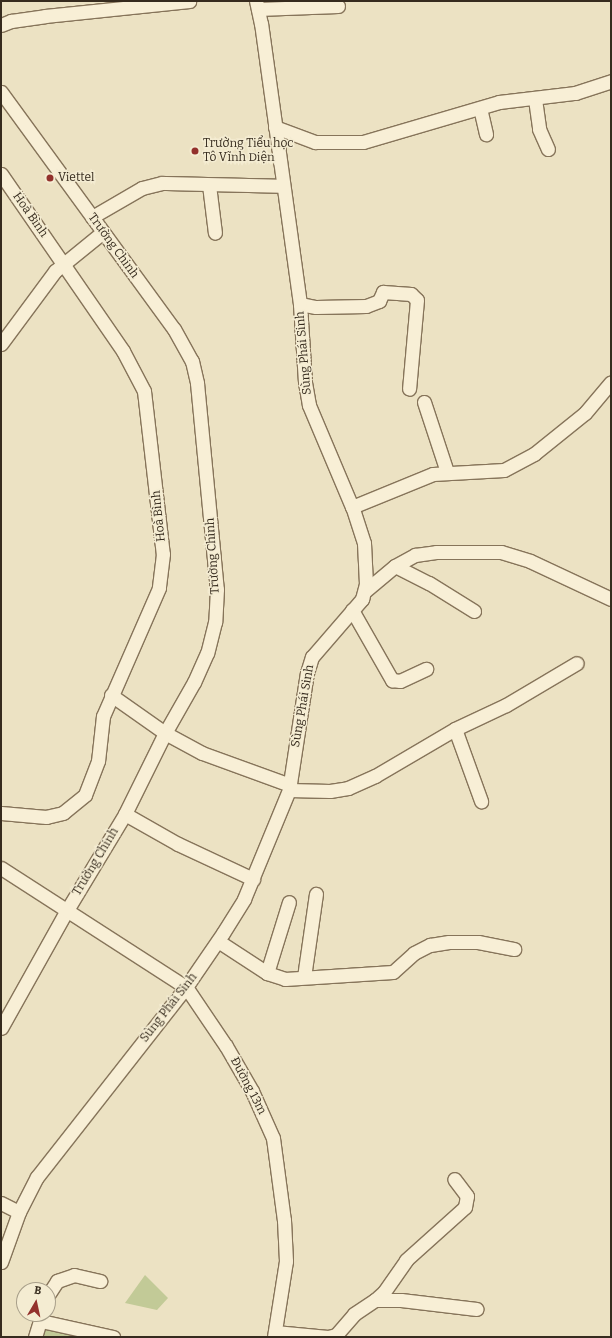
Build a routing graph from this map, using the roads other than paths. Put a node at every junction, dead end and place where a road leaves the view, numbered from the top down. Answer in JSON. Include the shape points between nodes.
{"nodes":[{"id":1,"x":189,"y":1,"type":"edge"},
{"id":2,"x":257,"y":5,"type":"edge"},
{"id":3,"x":338,"y":6,"type":"dead end"},
{"id":4,"x":1,"y":25,"type":"edge"},
{"id":5,"x":611,"y":80,"type":"edge"},
{"id":6,"x":1,"y":92,"type":"edge"},
{"id":7,"x":535,"y":99,"type":"junction"},
{"id":8,"x":480,"y":108,"type":"junction"},
{"id":9,"x":275,"y":127,"type":"junction"},
{"id":10,"x":486,"y":134,"type":"dead end"},
{"id":11,"x":548,"y":149,"type":"dead end"},
{"id":12,"x":1,"y":174,"type":"edge"},
{"id":13,"x":209,"y":185,"type":"junction"},
{"id":14,"x":283,"y":186,"type":"junction"},
{"id":15,"x":92,"y":217,"type":"junction"},
{"id":16,"x":103,"y":232,"type":"junction"},
{"id":17,"x":215,"y":233,"type":"dead end"},
{"id":18,"x":63,"y":262,"type":"junction"},
{"id":19,"x":300,"y":304,"type":"junction"},
{"id":20,"x":1,"y":344,"type":"edge"},
{"id":21,"x":611,"y":382,"type":"edge"},
{"id":22,"x":409,"y":389,"type":"dead end"},
{"id":23,"x":424,"y":402,"type":"dead end"},
{"id":24,"x":447,"y":472,"type":"junction"},
{"id":25,"x":352,"y":507,"type":"junction"},
{"id":26,"x":395,"y":566,"type":"junction"},
{"id":27,"x":365,"y":591,"type":"junction"},
{"id":28,"x":611,"y":599,"type":"edge"},
{"id":29,"x":352,"y":610,"type":"junction"},
{"id":30,"x":474,"y":611,"type":"dead end"},
{"id":31,"x":577,"y":663,"type":"dead end"},
{"id":32,"x":426,"y":669,"type":"dead end"},
{"id":33,"x":112,"y":695,"type":"junction"},
{"id":34,"x":455,"y":729,"type":"junction"},
{"id":35,"x":164,"y":733,"type":"junction"},
{"id":36,"x":290,"y":788,"type":"junction"},
{"id":37,"x":481,"y":801,"type":"dead end"},
{"id":38,"x":1,"y":813,"type":"edge"},
{"id":39,"x":125,"y":814,"type":"junction"},
{"id":40,"x":1,"y":868,"type":"edge"},
{"id":41,"x":253,"y":879,"type":"junction"},
{"id":42,"x":316,"y":894,"type":"dead end"},
{"id":43,"x":289,"y":902,"type":"dead end"},
{"id":44,"x":67,"y":910,"type":"junction"},
{"id":45,"x":218,"y":941,"type":"junction"},
{"id":46,"x":514,"y":949,"type":"dead end"},
{"id":47,"x":267,"y":973,"type":"junction"},
{"id":48,"x":304,"y":977,"type":"junction"},
{"id":49,"x":186,"y":987,"type":"junction"},
{"id":50,"x":1,"y":1028,"type":"edge"},
{"id":51,"x":454,"y":1179,"type":"dead end"},
{"id":52,"x":1,"y":1203,"type":"edge"},
{"id":53,"x":19,"y":1212,"type":"junction"},
{"id":54,"x":1,"y":1262,"type":"edge"},
{"id":55,"x":100,"y":1281,"type":"dead end"},
{"id":56,"x":56,"y":1283,"type":"edge"},
{"id":57,"x":376,"y":1300,"type":"junction"},
{"id":58,"x":476,"y":1309,"type":"dead end"},
{"id":59,"x":56,"y":1321,"type":"edge"},
{"id":60,"x":40,"y":1322,"type":"edge"},
{"id":61,"x":274,"y":1334,"type":"edge"},
{"id":62,"x":35,"y":1337,"type":"edge"},
{"id":63,"x":113,"y":1337,"type":"edge"}],
"edges":[{"from":1,"to":4,"type":"street","via":[[45,16]]},
{"from":2,"to":3,"type":"street"},
{"from":2,"to":9,"type":"street","name":"Sùng Phái Sinh"},
{"from":5,"to":7,"type":"street","via":[[575,93]]},
{"from":6,"to":15,"type":"street","name":"Trường Chinh"},
{"from":7,"to":8,"type":"street","via":[[499,102]]},
{"from":7,"to":11,"type":"street","via":[[539,129]]},
{"from":8,"to":9,"type":"street","via":[[363,142],[315,142]]},
{"from":8,"to":10,"type":"street"},
{"from":9,"to":14,"type":"street","name":"Sùng Phái Sinh"},
{"from":12,"to":18,"type":"street","name":"Hoà Bình"},
{"from":13,"to":14,"type":"street"},
{"from":13,"to":15,"type":"street","via":[[162,183],[149,186]]},
{"from":13,"to":17,"type":"street"},
{"from":14,"to":19,"type":"street","name":"Sùng Phái Sinh"},
{"from":15,"to":16,"type":"street","name":"Trường Chinh"},
{"from":16,"to":18,"type":"street"},
{"from":16,"to":35,"type":"street","name":"Trường Chinh","via":[[174,329],[192,361],[197,383],[216,582],[215,622],[207,653],[194,682]]},
{"from":18,"to":20,"type":"street"},
{"from":18,"to":33,"type":"street","name":"Hoà Bình","via":[[123,351],[144,391],[150,422],[163,554],[159,588]]},
{"from":19,"to":22,"type":"street","via":[[316,307],[366,306],[379,301],[383,292],[411,294],[417,300]]},
{"from":19,"to":25,"type":"street","name":"Sùng Phái Sinh","via":[[305,382],[310,405]]},
{"from":21,"to":24,"type":"street","via":[[585,413],[534,454],[504,470]]},
{"from":23,"to":24,"type":"street"},
{"from":24,"to":25,"type":"street","via":[[433,474]]},
{"from":25,"to":27,"type":"street","name":"Sùng Phái Sinh","via":[[364,543]]},
{"from":26,"to":27,"type":"street"},
{"from":26,"to":28,"type":"street","via":[[416,555],[436,552],[501,552],[530,561]]},
{"from":26,"to":30,"type":"street"},
{"from":27,"to":29,"type":"street","name":"Sùng Phái Sinh","via":[[362,599]]},
{"from":29,"to":32,"type":"street","via":[[392,680],[400,681]]},
{"from":29,"to":36,"type":"street","name":"Sùng Phái Sinh","via":[[312,657],[307,674]]},
{"from":31,"to":34,"type":"street","via":[[506,705]]},
{"from":33,"to":35,"type":"street"},
{"from":33,"to":38,"type":"street","name":"Hoà Bình","via":[[103,716],[98,761],[85,795],[63,813],[46,817]]},
{"from":34,"to":36,"type":"street","via":[[376,776],[348,788],[330,792]]},
{"from":34,"to":37,"type":"street"},
{"from":35,"to":36,"type":"street","via":[[235,767]]},
{"from":35,"to":39,"type":"street","name":"Trường Chinh"},
{"from":36,"to":41,"type":"street","name":"Sùng Phái Sinh"},
{"from":39,"to":41,"type":"street","via":[[184,848]]},
{"from":39,"to":44,"type":"street","name":"Trường Chinh"},
{"from":40,"to":44,"type":"street","name":"Đường 13m"},
{"from":41,"to":45,"type":"street","name":"Sùng Phái Sinh"},
{"from":42,"to":48,"type":"street"},
{"from":43,"to":47,"type":"street"},
{"from":44,"to":49,"type":"street","name":"Đường 13m"},
{"from":44,"to":50,"type":"street","name":"Trường Chinh"},
{"from":45,"to":47,"type":"street"},
{"from":45,"to":49,"type":"street","name":"Sùng Phái Sinh"},
{"from":46,"to":48,"type":"street","via":[[478,942],[449,942],[430,945],[414,953],[393,972]]},
{"from":47,"to":48,"type":"street","via":[[285,979]]},
{"from":49,"to":53,"type":"street","name":"Sùng Phái Sinh","via":[[37,1178]]},
{"from":49,"to":61,"type":"street","name":"Đường 13m","via":[[248,1084],[273,1138],[279,1170],[286,1261]]},
{"from":51,"to":57,"type":"street","via":[[467,1196],[465,1207],[406,1260]]},
{"from":52,"to":53,"type":"street"},
{"from":53,"to":54,"type":"street","name":"Sùng Phái Sinh"},
{"from":55,"to":56,"type":"street","via":[[74,1274]]},
{"from":57,"to":58,"type":"street","via":[[401,1300]]},
{"from":57,"to":61,"type":"street","via":[[354,1314],[332,1337]]},
{"from":59,"to":63,"type":"street"},
{"from":60,"to":62,"type":"street"}]}
